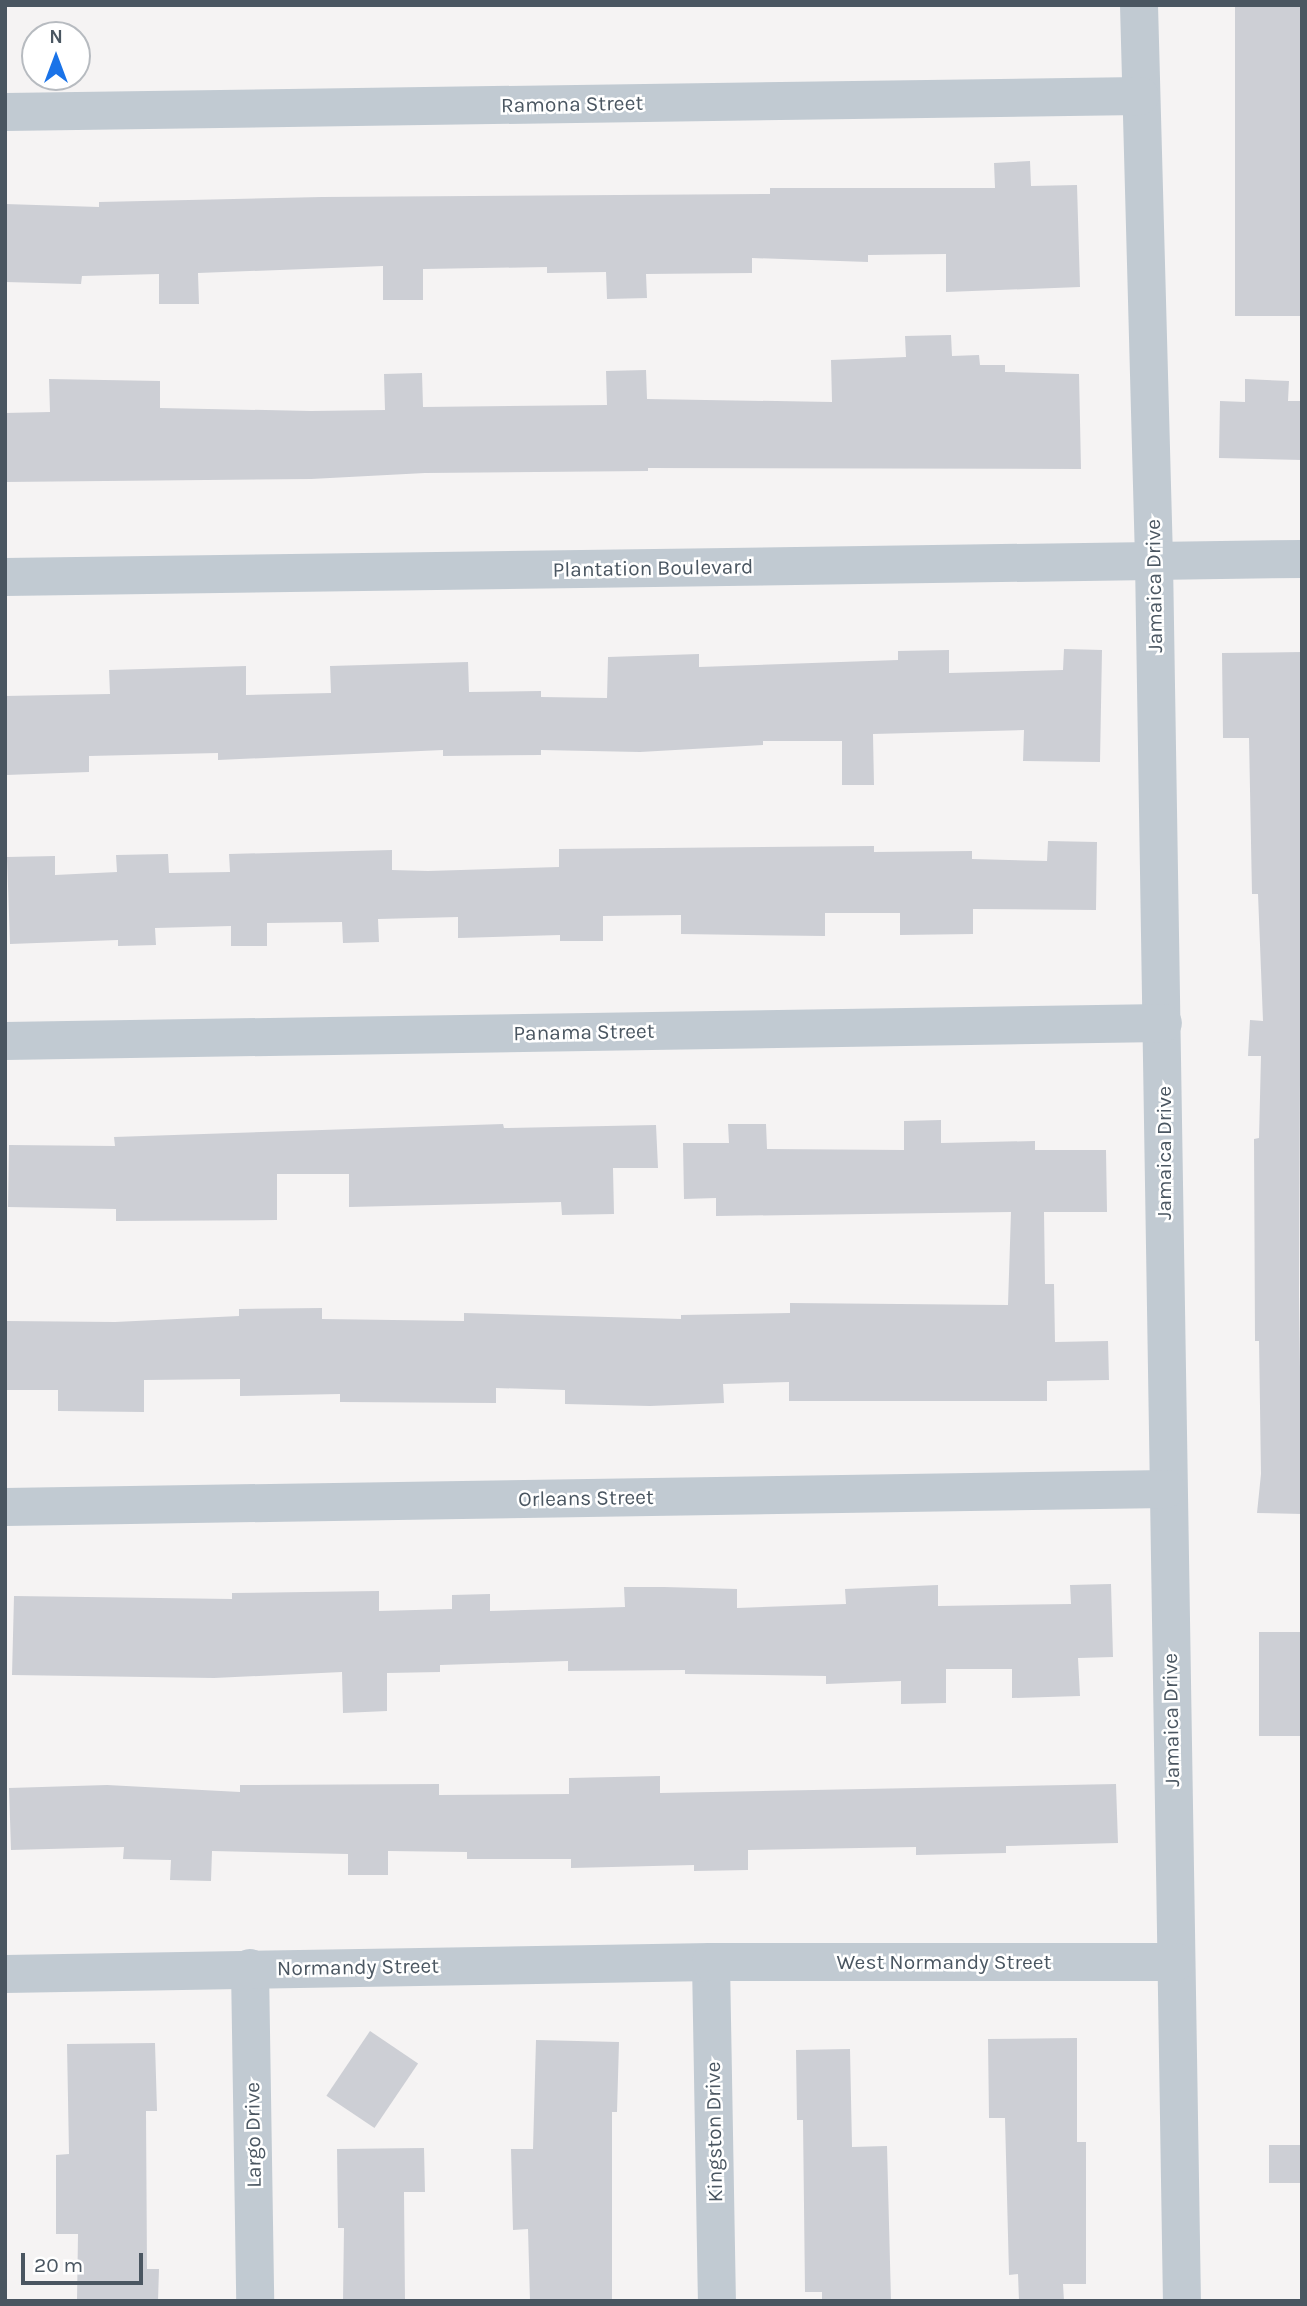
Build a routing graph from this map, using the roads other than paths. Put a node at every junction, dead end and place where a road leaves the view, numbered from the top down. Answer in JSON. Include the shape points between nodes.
{"nodes":[{"id":1,"x":1139,"y":5,"type":"edge"},
{"id":2,"x":1140,"y":96,"type":"junction"},
{"id":3,"x":5,"y":112,"type":"edge"},
{"id":4,"x":1302,"y":559,"type":"edge"},
{"id":5,"x":1154,"y":561,"type":"junction"},
{"id":6,"x":5,"y":578,"type":"edge"},
{"id":7,"x":1163,"y":1023,"type":"junction"},
{"id":8,"x":5,"y":1041,"type":"edge"},
{"id":9,"x":1166,"y":1489,"type":"junction"},
{"id":10,"x":5,"y":1507,"type":"edge"},
{"id":11,"x":711,"y":1962,"type":"junction"},
{"id":12,"x":1176,"y":1962,"type":"junction"},
{"id":13,"x":250,"y":1968,"type":"junction"},
{"id":14,"x":5,"y":1974,"type":"edge"},
{"id":15,"x":255,"y":2301,"type":"edge"},
{"id":16,"x":717,"y":2301,"type":"edge"},
{"id":17,"x":1182,"y":2301,"type":"edge"}],
"edges":[{"from":1,"to":2,"type":"street","name":"Jamaica Drive"},
{"from":2,"to":3,"type":"street","name":"Ramona Street"},
{"from":2,"to":5,"type":"street","name":"Jamaica Drive"},
{"from":4,"to":5,"type":"street","name":"Plantation Boulevard"},
{"from":5,"to":6,"type":"street","name":"Plantation Boulevard"},
{"from":5,"to":7,"type":"street","name":"Jamaica Drive"},
{"from":7,"to":8,"type":"street","name":"Panama Street"},
{"from":7,"to":9,"type":"street","name":"Jamaica Drive"},
{"from":9,"to":10,"type":"street","name":"Orleans Street"},
{"from":9,"to":12,"type":"street","name":"Jamaica Drive"},
{"from":11,"to":12,"type":"street","name":"West Normandy Street"},
{"from":11,"to":13,"type":"street","name":"Normandy Street"},
{"from":11,"to":16,"type":"street","name":"Kingston Drive"},
{"from":12,"to":17,"type":"street","name":"Jamaica Drive"},
{"from":13,"to":14,"type":"street","name":"Normandy Street"},
{"from":13,"to":15,"type":"street","name":"Largo Drive"}]}
